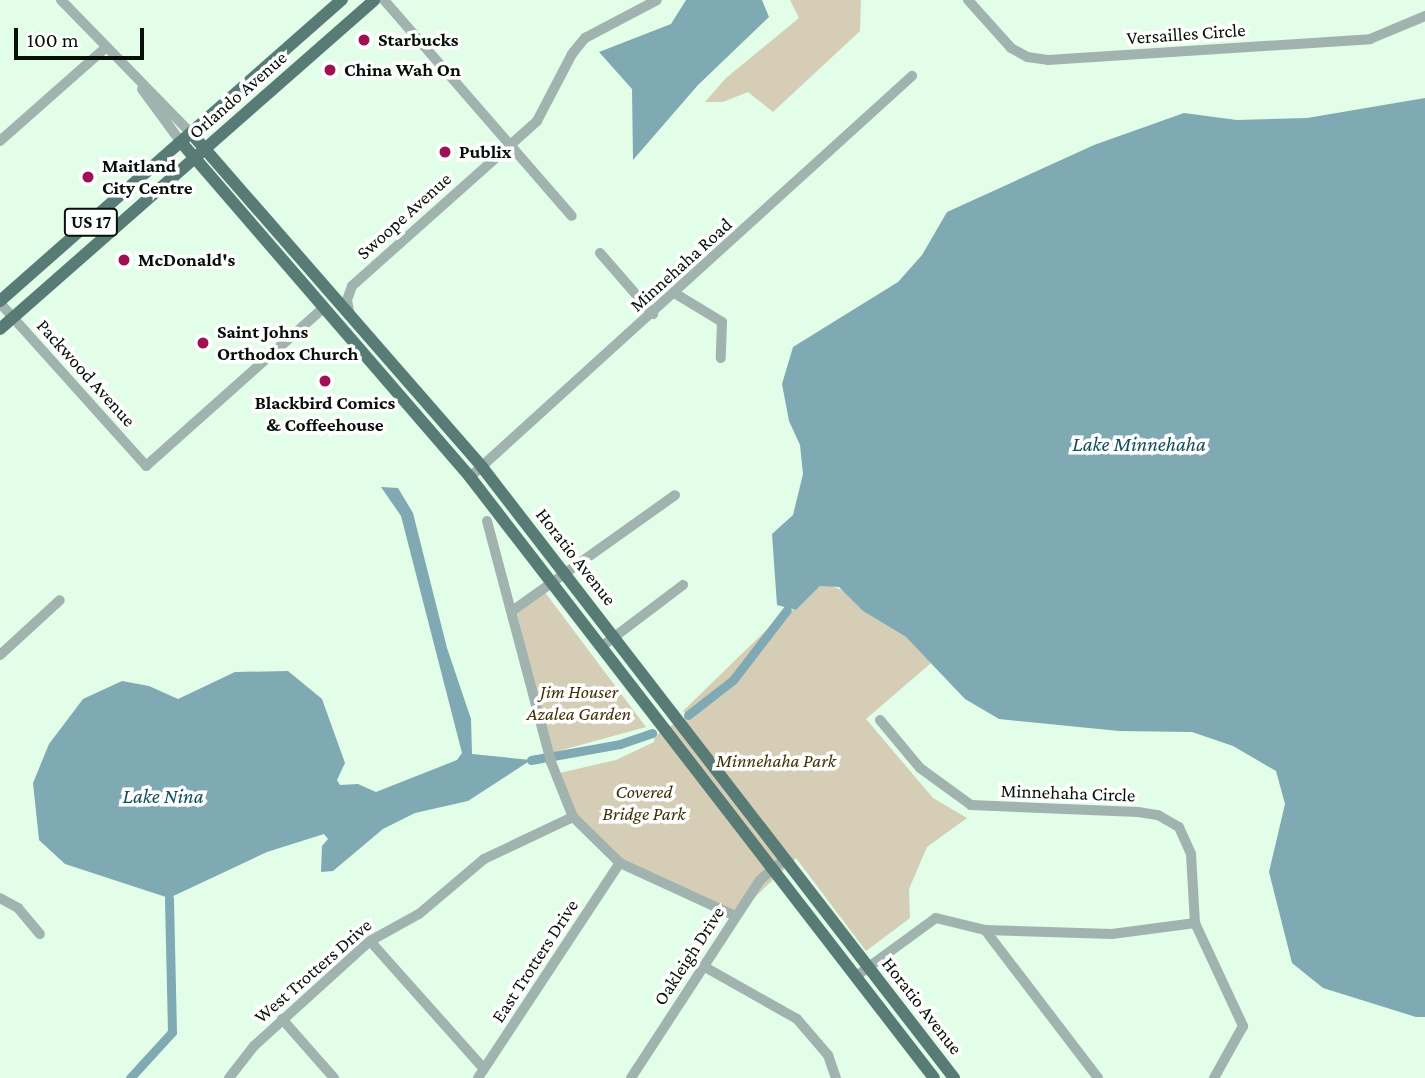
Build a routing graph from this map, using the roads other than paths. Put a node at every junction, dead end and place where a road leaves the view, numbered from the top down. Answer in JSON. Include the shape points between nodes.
{"nodes":[{"id":1,"x":61,"y":0,"type":"edge"},
{"id":2,"x":342,"y":0,"type":"edge"},
{"id":3,"x":374,"y":0,"type":"edge"},
{"id":4,"x":384,"y":0,"type":"edge"},
{"id":5,"x":657,"y":0,"type":"edge"},
{"id":6,"x":968,"y":0,"type":"edge"},
{"id":7,"x":1425,"y":16,"type":"edge"},
{"id":8,"x":104,"y":48,"type":"junction"},
{"id":9,"x":912,"y":76,"type":"dead end"},
{"id":10,"x":186,"y":138,"type":"junction"},
{"id":11,"x":0,"y":141,"type":"edge"},
{"id":12,"x":511,"y":145,"type":"junction"},
{"id":13,"x":205,"y":150,"type":"junction"},
{"id":14,"x":194,"y":159,"type":"junction"},
{"id":15,"x":572,"y":216,"type":"dead end"},
{"id":16,"x":600,"y":253,"type":"dead end"},
{"id":17,"x":352,"y":286,"type":"junction"},
{"id":18,"x":323,"y":287,"type":"junction"},
{"id":19,"x":676,"y":295,"type":"junction"},
{"id":20,"x":0,"y":302,"type":"edge"},
{"id":21,"x":326,"y":313,"type":"junction"},
{"id":22,"x":653,"y":314,"type":"junction"},
{"id":23,"x":350,"y":316,"type":"junction"},
{"id":24,"x":13,"y":317,"type":"junction"},
{"id":25,"x":0,"y":329,"type":"edge"},
{"id":26,"x":721,"y":358,"type":"dead end"},
{"id":27,"x":482,"y":467,"type":"junction"},
{"id":28,"x":470,"y":477,"type":"junction"},
{"id":29,"x":675,"y":495,"type":"dead end"},
{"id":30,"x":487,"y":521,"type":"dead end"},
{"id":31,"x":565,"y":575,"type":"junction"},
{"id":32,"x":551,"y":581,"type":"junction"},
{"id":33,"x":683,"y":585,"type":"dead end"},
{"id":34,"x":60,"y":600,"type":"dead end"},
{"id":35,"x":512,"y":611,"type":"junction"},
{"id":36,"x":614,"y":637,"type":"junction"},
{"id":37,"x":601,"y":647,"type":"junction"},
{"id":38,"x":0,"y":655,"type":"edge"},
{"id":39,"x":880,"y":720,"type":"dead end"},
{"id":40,"x":572,"y":817,"type":"junction"},
{"id":41,"x":784,"y":860,"type":"junction"},
{"id":42,"x":620,"y":863,"type":"junction"},
{"id":43,"x":772,"y":869,"type":"junction"},
{"id":44,"x":0,"y":898,"type":"edge"},
{"id":45,"x":735,"y":916,"type":"junction"},
{"id":46,"x":1195,"y":923,"type":"junction"},
{"id":47,"x":985,"y":930,"type":"junction"},
{"id":48,"x":40,"y":934,"type":"dead end"},
{"id":49,"x":370,"y":941,"type":"junction"},
{"id":50,"x":703,"y":966,"type":"junction"},
{"id":51,"x":867,"y":967,"type":"junction"},
{"id":52,"x":855,"y":977,"type":"junction"},
{"id":53,"x":282,"y":1019,"type":"junction"},
{"id":54,"x":481,"y":1074,"type":"edge"},
{"id":55,"x":229,"y":1078,"type":"edge"},
{"id":56,"x":334,"y":1078,"type":"edge"},
{"id":57,"x":631,"y":1078,"type":"edge"},
{"id":58,"x":836,"y":1078,"type":"edge"},
{"id":59,"x":934,"y":1078,"type":"edge"},
{"id":60,"x":954,"y":1078,"type":"edge"},
{"id":61,"x":1098,"y":1078,"type":"edge"},
{"id":62,"x":1214,"y":1078,"type":"edge"}],
"edges":[{"from":1,"to":8,"type":"street","name":"Horatio Avenue"},
{"from":2,"to":10,"type":"main road","name":"Orlando Avenue","number":"US 17"},
{"from":3,"to":13,"type":"main road","name":"Orlando Avenue","number":"US 17"},
{"from":4,"to":12,"type":"street"},
{"from":5,"to":12,"type":"street","name":"Swoope Avenue","via":[[586,38],[572,54],[537,121]]},
{"from":6,"to":7,"type":"street","name":"Versailles Circle","via":[[1011,48],[1027,57],[1048,60],[1370,39]]},
{"from":8,"to":10,"type":"street","name":"Horatio Avenue"},
{"from":8,"to":11,"type":"street"},
{"from":9,"to":19,"type":"street","name":"Minnehaha Road"},
{"from":10,"to":13,"type":"main road","name":"Horatio Avenue"},
{"from":10,"to":14,"type":"main road","name":"Horatio Avenue"},
{"from":10,"to":20,"type":"main road","name":"Orlando Avenue","number":"US 17"},
{"from":12,"to":15,"type":"street"},
{"from":12,"to":17,"type":"street","name":"Swoope Avenue"},
{"from":13,"to":14,"type":"main road","name":"Orlando Avenue","number":"US 17"},
{"from":13,"to":18,"type":"main road","name":"Horatio Avenue"},
{"from":14,"to":21,"type":"main road","name":"Horatio Avenue"},
{"from":14,"to":24,"type":"main road","name":"Orlando Avenue","number":"US 17"},
{"from":16,"to":22,"type":"street"},
{"from":17,"to":18,"type":"street","name":"Swoope Avenue"},
{"from":17,"to":23,"type":"street","name":"Swoope Avenue","via":[[347,300]]},
{"from":18,"to":23,"type":"main road","name":"Horatio Avenue"},
{"from":19,"to":22,"type":"street","name":"Minnehaha Road"},
{"from":19,"to":26,"type":"street","via":[[722,322]]},
{"from":20,"to":24,"type":"street","name":"Packwood Avenue"},
{"from":21,"to":23,"type":"main road","via":[[334,308]]},
{"from":21,"to":24,"type":"street","name":"Packwood Avenue","via":[[299,329],[146,466]]},
{"from":21,"to":28,"type":"main road","name":"Horatio Avenue"},
{"from":22,"to":27,"type":"street","name":"Minnehaha Road"},
{"from":23,"to":27,"type":"main road","name":"Horatio Avenue"},
{"from":24,"to":25,"type":"main road","name":"Orlando Avenue","number":"US 17"},
{"from":27,"to":28,"type":"street","name":"Minnehaha Road"},
{"from":27,"to":31,"type":"main road","name":"Horatio Avenue"},
{"from":28,"to":32,"type":"main road","name":"Horatio Avenue"},
{"from":29,"to":31,"type":"street"},
{"from":30,"to":35,"type":"street"},
{"from":31,"to":32,"type":"street"},
{"from":31,"to":36,"type":"main road","name":"Horatio Avenue"},
{"from":32,"to":35,"type":"street"},
{"from":32,"to":37,"type":"main road","name":"Horatio Avenue"},
{"from":33,"to":36,"type":"street"},
{"from":34,"to":38,"type":"street"},
{"from":35,"to":40,"type":"street","via":[[551,762]]},
{"from":36,"to":37,"type":"street"},
{"from":36,"to":41,"type":"main road","name":"Horatio Avenue"},
{"from":37,"to":43,"type":"main road","name":"Horatio Avenue"},
{"from":39,"to":46,"type":"street","name":"Minnehaha Circle","via":[[920,768],[971,805],[1138,812],[1169,820],[1186,835],[1191,854]]},
{"from":40,"to":42,"type":"street"},
{"from":40,"to":49,"type":"street","name":"West Trotters Drive","via":[[484,859],[419,915]]},
{"from":41,"to":43,"type":"street","name":"Oakleigh Drive"},
{"from":41,"to":51,"type":"main road","name":"Horatio Avenue"},
{"from":42,"to":45,"type":"street"},
{"from":42,"to":54,"type":"street","name":"East Trotters Drive"},
{"from":43,"to":45,"type":"street","name":"Oakleigh Drive"},
{"from":43,"to":52,"type":"main road","name":"Horatio Avenue"},
{"from":44,"to":48,"type":"street","via":[[30,918]]},
{"from":45,"to":50,"type":"street","name":"Oakleigh Drive"},
{"from":46,"to":47,"type":"street","via":[[1112,934]]},
{"from":46,"to":62,"type":"street","name":"Minnehaha Circle","via":[[1214,973],[1240,1013],[1243,1026]]},
{"from":47,"to":51,"type":"street","via":[[931,919]]},
{"from":47,"to":61,"type":"street"},
{"from":49,"to":53,"type":"street","name":"West Trotters Drive"},
{"from":49,"to":54,"type":"street"},
{"from":50,"to":57,"type":"street","name":"Oakleigh Drive"},
{"from":50,"to":58,"type":"street","via":[[797,1019],[828,1055]]},
{"from":51,"to":52,"type":"street"},
{"from":51,"to":60,"type":"main road","name":"Horatio Avenue"},
{"from":52,"to":59,"type":"main road","name":"Horatio Avenue"},
{"from":53,"to":55,"type":"street","name":"West Trotters Drive"},
{"from":53,"to":56,"type":"street"}]}
